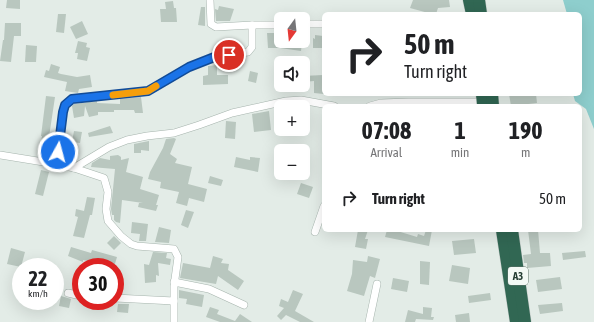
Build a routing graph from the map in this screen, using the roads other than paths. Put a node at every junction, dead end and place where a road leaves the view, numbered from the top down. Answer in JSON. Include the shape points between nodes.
{"nodes":[{"id":1,"x":210,"y":0,"type":"edge"},
{"id":2,"x":469,"y":0,"type":"edge"},
{"id":3,"x":479,"y":0,"type":"edge"},
{"id":4,"x":472,"y":12,"type":"edge"},
{"id":5,"x":480,"y":12,"type":"edge"},
{"id":6,"x":310,"y":24,"type":"edge"},
{"id":7,"x":322,"y":24,"type":"edge"},
{"id":8,"x":252,"y":25,"type":"junction"},
{"id":9,"x":274,"y":25,"type":"edge"},
{"id":10,"x":488,"y":101,"type":"edge"},
{"id":11,"x":323,"y":104,"type":"edge"},
{"id":12,"x":377,"y":104,"type":"edge"},
{"id":13,"x":0,"y":155,"type":"edge"},
{"id":14,"x":56,"y":164,"type":"junction"},
{"id":15,"x":74,"y":168,"type":"junction"},
{"id":16,"x":322,"y":212,"type":"edge"},
{"id":17,"x":315,"y":232,"type":"dead end"},
{"id":18,"x":502,"y":232,"type":"edge"},
{"id":19,"x":512,"y":232,"type":"edge"},
{"id":20,"x":174,"y":282,"type":"junction"},
{"id":21,"x":377,"y":284,"type":"dead end"},
{"id":22,"x":68,"y":293,"type":"dead end"},
{"id":23,"x":72,"y":294,"type":"edge"},
{"id":24,"x":124,"y":298,"type":"edge"},
{"id":25,"x":174,"y":301,"type":"junction"},
{"id":26,"x":244,"y":305,"type":"dead end"},
{"id":27,"x":174,"y":322,"type":"edge"},
{"id":28,"x":369,"y":322,"type":"edge"},
{"id":29,"x":516,"y":322,"type":"edge"},
{"id":30,"x":525,"y":322,"type":"edge"}],
"edges":[{"from":1,"to":8,"type":"street","via":[[211,24],[216,28]]},
{"from":2,"to":4,"type":"highway"},
{"from":3,"to":5,"type":"highway"},
{"from":6,"to":7,"type":"street"},
{"from":8,"to":9,"type":"street"},
{"from":8,"to":14,"type":"street","via":[[252,47],[248,52],[217,56],[189,67],[148,91],[72,99],[65,105],[63,112]]},
{"from":10,"to":12,"type":"street"},
{"from":11,"to":15,"type":"street","via":[[301,100],[286,101],[232,113],[174,133],[127,140],[109,147]]},
{"from":13,"to":14,"type":"street"},
{"from":14,"to":15,"type":"street"},
{"from":15,"to":20,"type":"street","via":[[104,178],[108,192],[108,221],[121,236],[137,246],[174,249],[177,252]]},
{"from":16,"to":17,"type":"street"},
{"from":18,"to":29,"type":"highway","number":"A3"},
{"from":19,"to":30,"type":"highway","number":"A3"},
{"from":20,"to":25,"type":"street"},
{"from":20,"to":26,"type":"street","via":[[209,289]]},
{"from":21,"to":28,"type":"street"},
{"from":22,"to":23,"type":"street"},
{"from":24,"to":25,"type":"street"},
{"from":25,"to":27,"type":"street"}]}
